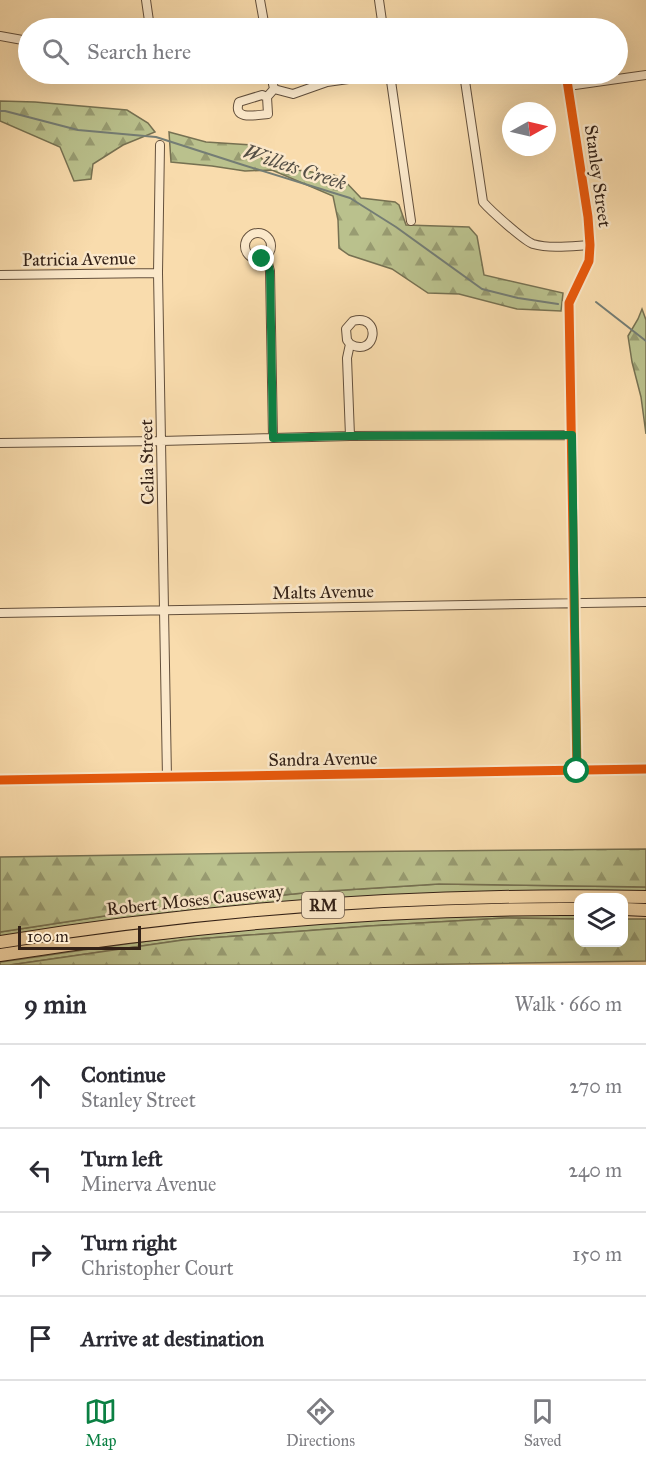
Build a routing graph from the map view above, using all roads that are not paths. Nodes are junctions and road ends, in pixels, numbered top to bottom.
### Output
1 (146, 0) edge
2 (260, 0) edge
3 (380, 0) edge
4 (149, 18) edge
5 (263, 18) edge
6 (382, 18) edge
7 (0, 36) edge
8 (18, 39) edge
9 (646, 75) edge
10 (628, 78) edge
11 (273, 84) edge
12 (321, 84) edge
13 (391, 84) edge
14 (465, 84) edge
15 (582, 84) edge
16 (568, 86) joint
17 (274, 88) junction
18 (267, 96) dead end
19 (160, 145) dead end
20 (411, 221) dead end
21 (590, 245) junction
22 (266, 256) dead end
23 (158, 273) junction
24 (0, 275) edge
25 (350, 344) dead end
26 (572, 435) junction
27 (350, 436) junction
28 (273, 438) junction
29 (161, 441) junction
30 (0, 443) edge
31 (646, 602) edge
32 (574, 603) junction
33 (165, 611) junction
34 (0, 613) edge
35 (646, 769) edge
36 (577, 771) junction
37 (167, 778) junction
38 (0, 780) edge
39 (646, 897) edge
40 (574, 909) edge
41 (628, 909) edge
42 (646, 910) edge
43 (0, 942) edge
44 (0, 955) edge

1 - 4 street
2 - 5 street
3 - 6 street
7 - 8 street
9 - 10 street
11 - 17 street
12 - 17 street
13 - 20 street
14 - 21 street
15 - 16 street
16 - 21 street, Stanley Street
17 - 18 street
19 - 23 street, Celia Street
21 - 26 street, Stanley Street
22 - 28 street
23 - 24 street, Patricia Avenue
23 - 29 street, Celia Street
25 - 27 street
26 - 27 street
26 - 32 street, Stanley Street
27 - 28 street
28 - 29 street
29 - 30 street
29 - 33 street, Celia Street
31 - 32 street, Malts Avenue
32 - 33 street, Malts Avenue
32 - 36 street, Stanley Street
33 - 34 street, Malts Avenue
33 - 37 street, Celia Street
35 - 36 street, Sandra Avenue
36 - 37 street, Sandra Avenue
37 - 38 street, Sandra Avenue
39 - 43 highway, Robert Moses Causeway / RM
40 - 44 highway, Robert Moses Causeway / RM
41 - 42 highway

